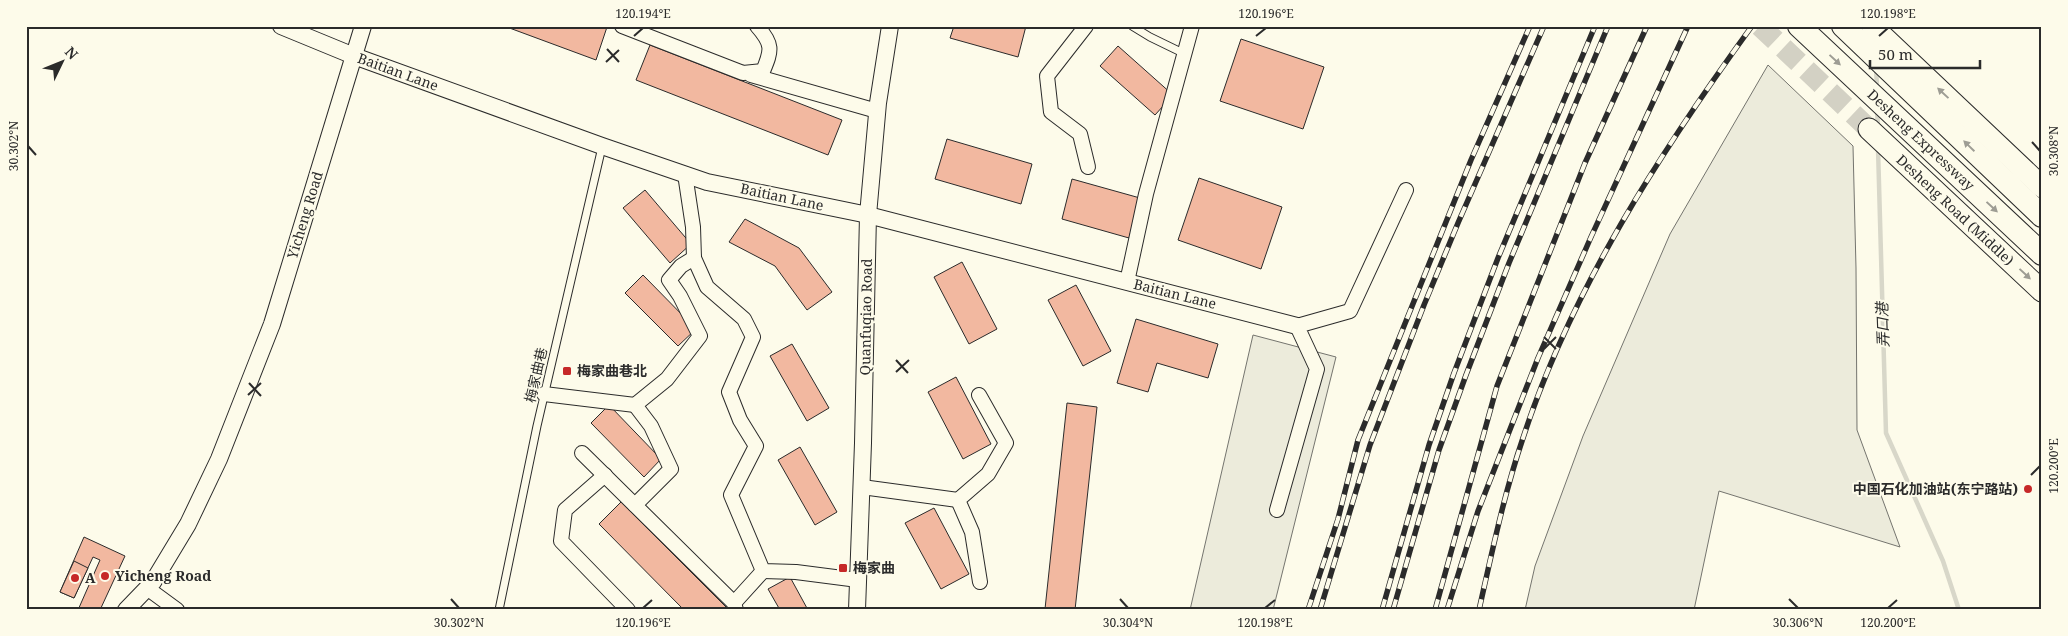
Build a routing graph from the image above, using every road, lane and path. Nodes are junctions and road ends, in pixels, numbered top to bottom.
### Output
1 (281, 26) edge
2 (363, 26) edge
3 (622, 26) edge
4 (757, 26) edge
5 (890, 26) edge
6 (1086, 26) edge
7 (1132, 26) edge
8 (1192, 26) edge
9 (1799, 26) edge
10 (1843, 26) edge
11 (1878, 32) edge
12 (1185, 54) junction
13 (354, 56) junction
14 (743, 73) junction
15 (877, 111) junction
16 (1869, 129) tunnel mouth
17 (602, 146) junction
18 (1088, 167) dead end
19 (685, 174) junction
20 (2042, 187) edge
21 (1406, 190) dead end
22 (868, 215) junction
23 (2042, 216) edge
24 (2042, 254) edge
25 (694, 258) junction
26 (1127, 282) junction
27 (2042, 291) edge
28 (1297, 326) junction
29 (544, 394) junction
30 (978, 395) dead end
31 (635, 405) junction
32 (582, 453) dead end
33 (605, 475) junction
34 (862, 487) junction
35 (958, 500) junction
36 (635, 505) junction
37 (1277, 510) dead end
38 (763, 571) junction
39 (858, 580) junction
40 (980, 582) dead end
41 (148, 588) junction
42 (735, 606) edge
43 (126, 610) edge
44 (177, 610) edge
45 (498, 610) edge
46 (628, 610) edge
47 (857, 610) edge

1 - 13 street, Baitian Lane
2 - 13 street, Yicheng Road
3 - 14 street
4 - 14 street
5 - 15 street, Quanfuqiao Road
6 - 18 street
7 - 12 lane
8 - 12 street
9 -> 24 highway, Desheng Expressway
23 -> 10 highway, Desheng Expressway
20 -> 11 main road
12 - 26 street
13 - 17 street, Baitian Lane
13 - 41 street, Yicheng Road
14 - 15 street
15 - 22 street, Quanfuqiao Road
16 -> 27 main road, Desheng Road (Middle)
17 - 19 street, Baitian Lane
17 - 29 lane, 梅家曲巷
19 - 22 street, Baitian Lane
19 - 25 street
21 - 28 street
22 - 26 street, Baitian Lane
22 - 34 street, Quanfuqiao Road
25 - 31 street
25 - 38 street
26 - 28 street, Baitian Lane
28 - 37 street
29 - 31 street
29 - 45 lane, 梅家曲巷
30 - 35 street
31 - 36 street
32 - 33 street
33 - 36 street
33 - 46 street
34 - 35 street
34 - 39 street, Quanfuqiao Road
35 - 40 street
36 - 42 street
38 - 39 street
38 - 42 street
39 - 47 street, Quanfuqiao Road
41 - 43 street, Yicheng Road
41 - 44 street

